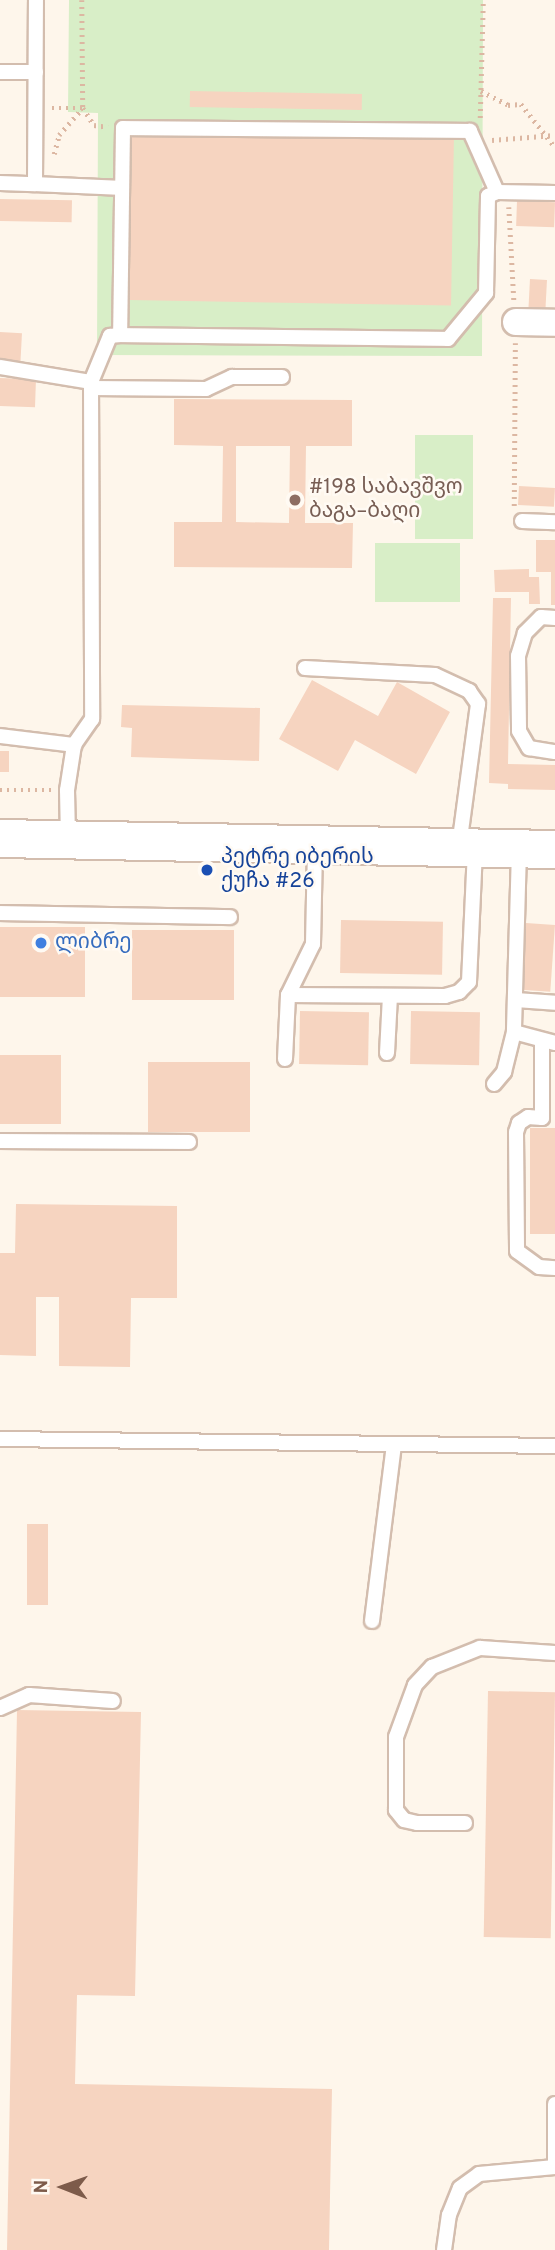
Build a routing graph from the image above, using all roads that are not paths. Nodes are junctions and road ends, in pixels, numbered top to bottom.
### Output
1 (36, 0) edge
2 (0, 72) edge
3 (36, 72) junction
4 (0, 183) edge
5 (41, 185) junction
6 (122, 188) junction
7 (503, 192) junction
8 (555, 193) edge
9 (516, 322) road end
10 (555, 323) edge
11 (120, 335) junction
12 (0, 367) edge
13 (282, 377) dead end
14 (91, 385) junction
15 (522, 521) road end
16 (555, 522) edge
17 (555, 618) edge
18 (305, 668) dead end
19 (0, 736) edge
20 (74, 745) junction
21 (555, 752) edge
22 (0, 838) edge
23 (68, 840) junction
24 (315, 844) junction
25 (467, 847) junction
26 (537, 849) edge
27 (0, 913) edge
28 (230, 917) dead end
29 (288, 995) junction
30 (390, 996) junction
31 (516, 1000) junction
32 (555, 1003) edge
33 (514, 1032) junction
34 (548, 1041) edge
35 (387, 1053) dead end
36 (285, 1059) dead end
37 (494, 1084) dead end
38 (548, 1118) edge
39 (0, 1141) edge
40 (189, 1142) dead end
41 (555, 1268) edge
42 (0, 1439) edge
43 (394, 1445) junction
44 (555, 1446) edge
45 (372, 1621) dead end
46 (555, 1653) edge
47 (113, 1701) dead end
48 (0, 1708) edge
49 (465, 1824) dead end
50 (555, 2104) edge
51 (444, 2250) edge

1 - 3 lane
2 - 3 lane
3 - 5 lane
4 - 5 lane
5 - 6 lane
6 - 7 lane
6 - 11 lane
7 - 8 lane
7 - 11 lane
9 - 10 street
11 - 14 lane
12 - 14 lane
13 - 14 lane
14 - 20 lane
15 - 16 lane
17 - 21 lane
18 - 25 lane
19 - 20 lane
20 - 23 lane
22 - 23 street
23 - 24 street
24 - 25 street
24 - 29 lane
25 - 26 street
25 - 30 lane
26 - 31 lane
27 - 28 lane
29 - 30 lane
29 - 36 lane
30 - 35 lane
31 - 32 lane
31 - 33 lane
33 - 34 lane
33 - 37 lane
34 - 38 lane
38 - 41 lane
39 - 40 lane
42 - 43 lane
43 - 44 lane
43 - 45 lane
46 - 49 lane
47 - 48 lane
50 - 51 lane

